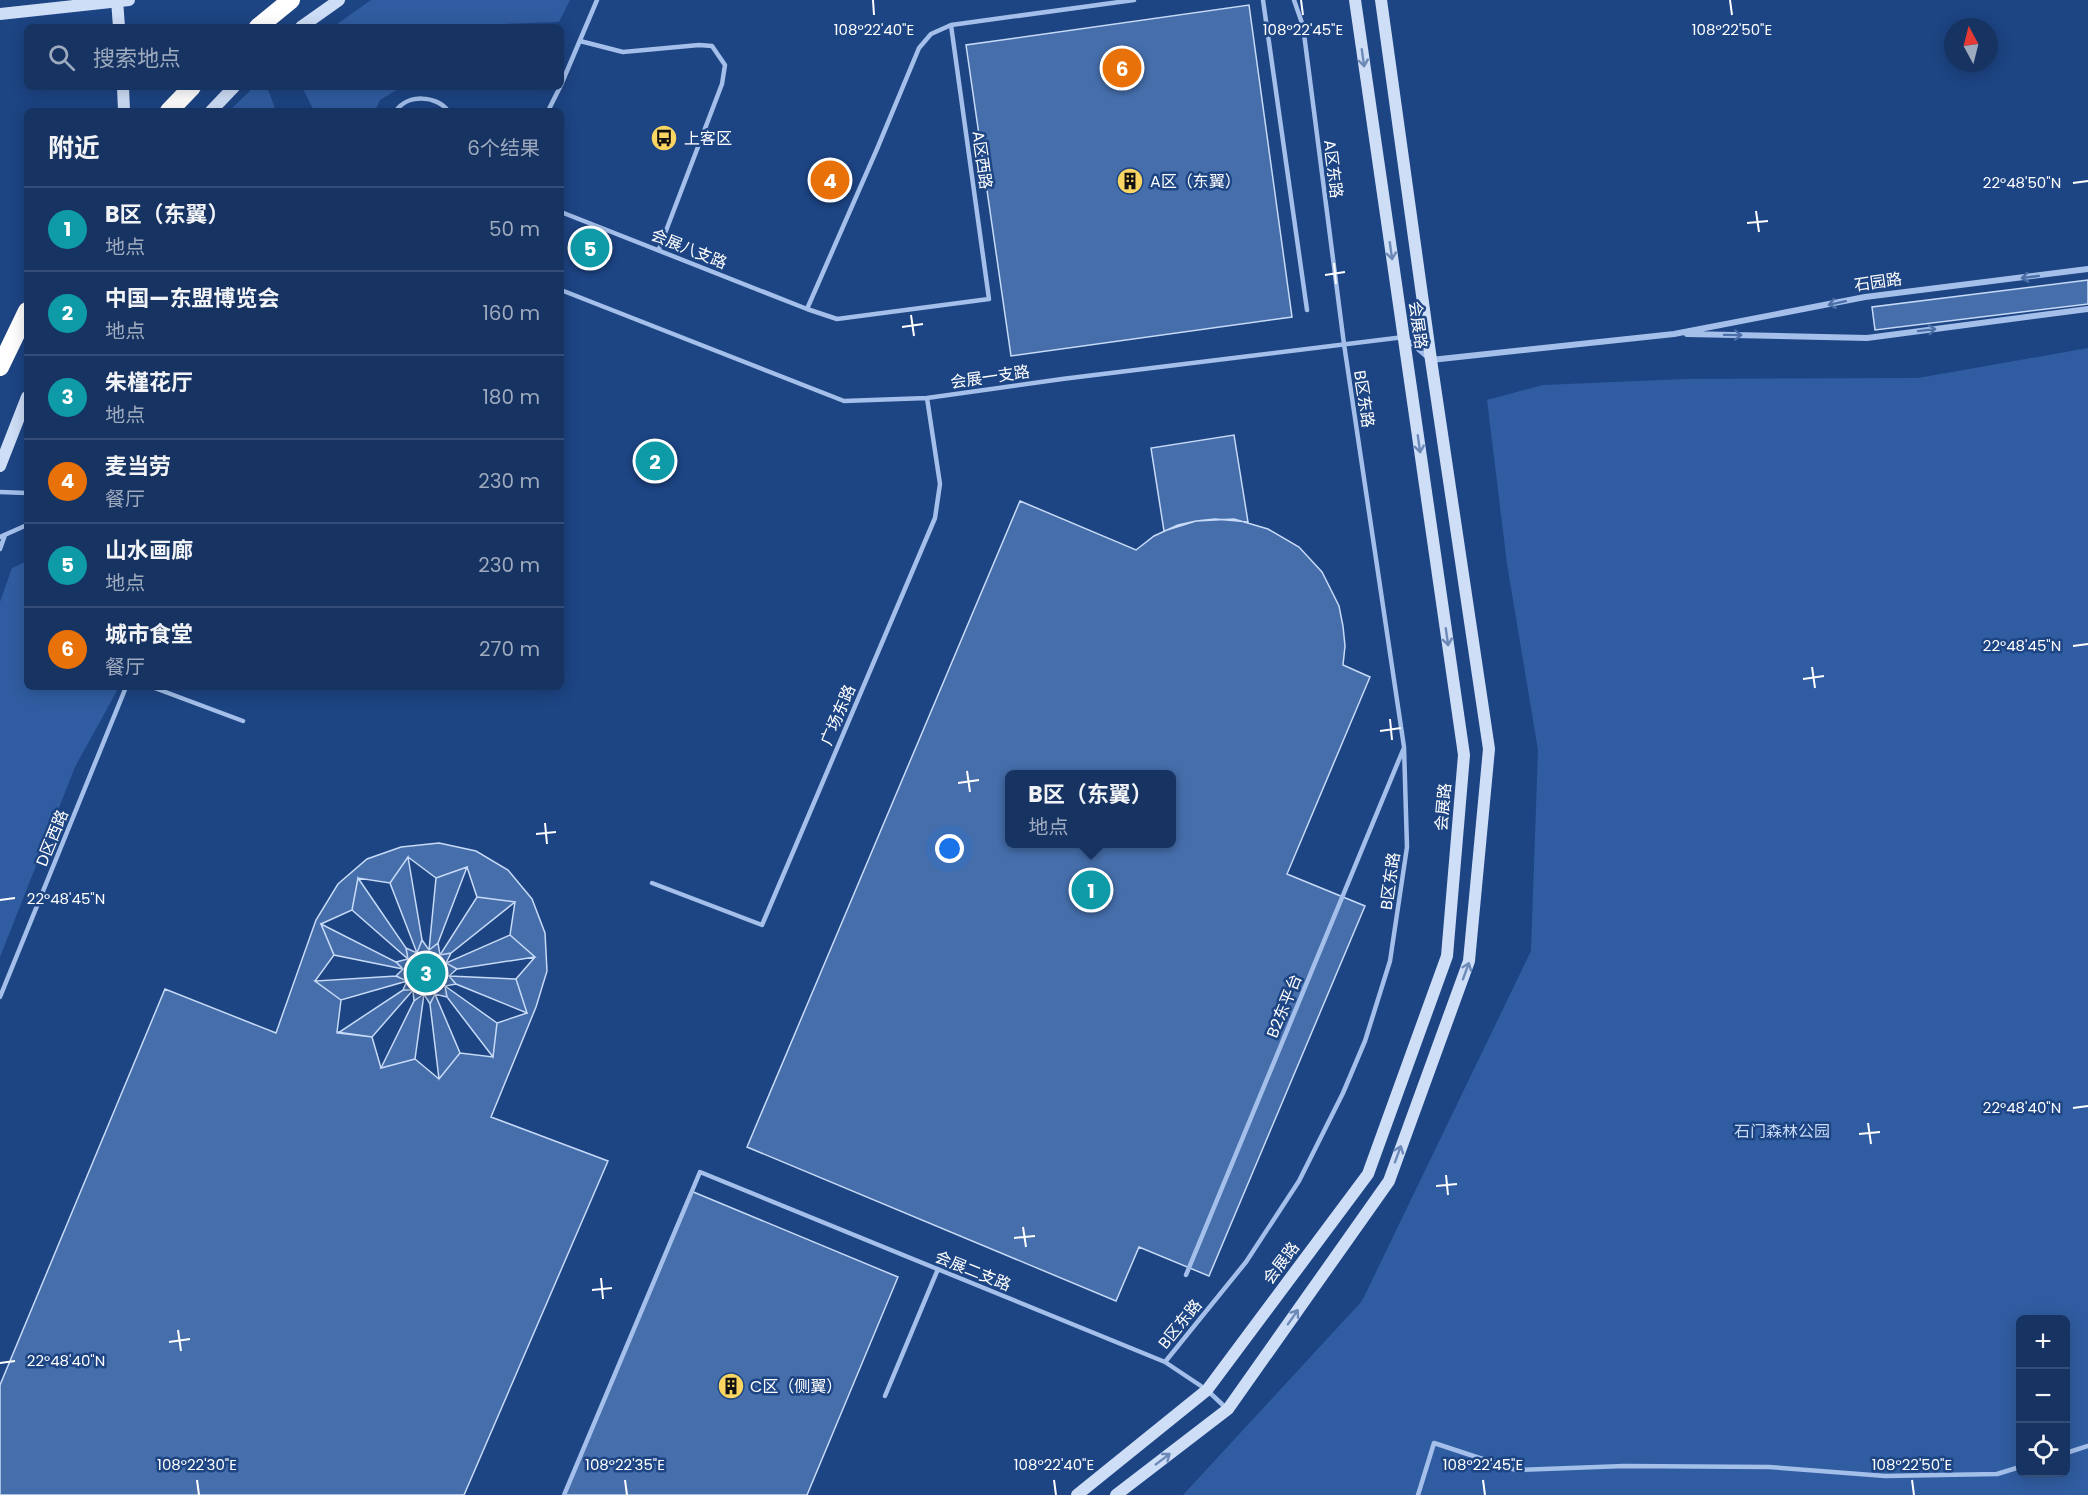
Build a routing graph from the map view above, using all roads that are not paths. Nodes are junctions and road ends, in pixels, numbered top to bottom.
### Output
1 (66, 0) edge
2 (121, 0) edge
3 (291, 0) edge
4 (339, 0) edge
5 (597, 0) edge
6 (1134, 0) edge
7 (1263, 0) edge
8 (1294, 0) edge
9 (1355, 0) edge
10 (1381, 0) edge
11 (52, 9) junction
12 (0, 14) edge
13 (119, 24) edge
14 (262, 24) edge
15 (305, 24) edge
16 (951, 25) junction
17 (580, 41) junction
18 (564, 77) edge
19 (123, 90) edge
20 (189, 90) edge
21 (231, 90) edge
22 (558, 90) edge
23 (124, 108) edge
24 (171, 108) edge
25 (214, 108) edge
26 (398, 108) edge
27 (446, 108) edge
28 (549, 108) edge
29 (564, 213) edge
30 (659, 249) junction
31 (2088, 270) edge
32 (564, 291) edge
33 (989, 298) joint
34 (807, 309) junction
35 (2088, 309) edge
36 (1307, 310) dead end
37 (24, 317) edge
38 (1674, 334) junction
39 (1404, 337) junction
40 (1344, 344) junction
41 (1431, 360) junction
42 (0, 367) edge
43 (927, 398) junction
44 (24, 405) edge
45 (0, 466) edge
46 (0, 492) edge
47 (24, 493) edge
48 (24, 526) edge
49 (2, 536) edge
50 (0, 549) edge
51 (125, 690) edge
52 (161, 690) edge
53 (243, 721) dead end
54 (1404, 747) junction
55 (652, 883) dead end
56 (0, 997) edge
57 (938, 1269) junction
58 (1186, 1275) dead end
59 (1165, 1362) junction
60 (1207, 1390) junction
61 (885, 1396) dead end
62 (1228, 1409) junction
63 (2088, 1446) edge
64 (2070, 1452) edge
65 (2016, 1468) edge
66 (564, 1495) edge
67 (1077, 1495) edge
68 (1116, 1495) edge
69 (1418, 1495) edge

1 - 11 main road
2 - 11 main road
2 - 13 main road
3 - 14 highway
4 - 15 main road
5 - 17 lane
6 - 16 lane
7 - 36 lane
8 - 40 lane, A区东路
9 -> 39 main road, 会展路
10 - 41 main road, 会展路
11 - 12 main road
16 - 33 lane, A区西路
16 - 34 lane
17 - 18 lane
17 - 30 lane
19 - 23 main road
20 - 24 highway
21 - 25 main road
22 - 28 lane
26 - 27 lane
29 - 30 lane, 会展八支路
30 - 34 lane, 会展八支路
31 -> 38 street, 石园路
32 - 43 lane, 会展一支路
33 - 34 lane, 会展八支路
38 -> 35 street, 石园路
37 - 42 highway
38 - 41 street, 石园路
39 - 40 lane, 会展一支路
39 - 41 lane
39 -> 60 main road, 会展路
40 - 43 lane, 会展一支路
40 - 54 lane, B区东路
62 -> 41 main road, 会展路
43 - 55 lane, 广场东路
44 - 45 main road
46 - 47 lane
48 - 49 lane
49 - 50 lane
51 - 56 lane, D区西路
52 - 53 lane
54 - 58 lane, B2东平台
54 - 59 lane, B区东路
57 - 59 lane, 会展二支路
57 - 61 lane
57 - 66 lane, 会展二支路
59 - 60 lane, 会展二支路
60 - 62 lane, 会展二支路
60 - 67 main road, 会展路
68 -> 62 main road, 会展路
63 - 64 lane
65 - 69 lane

